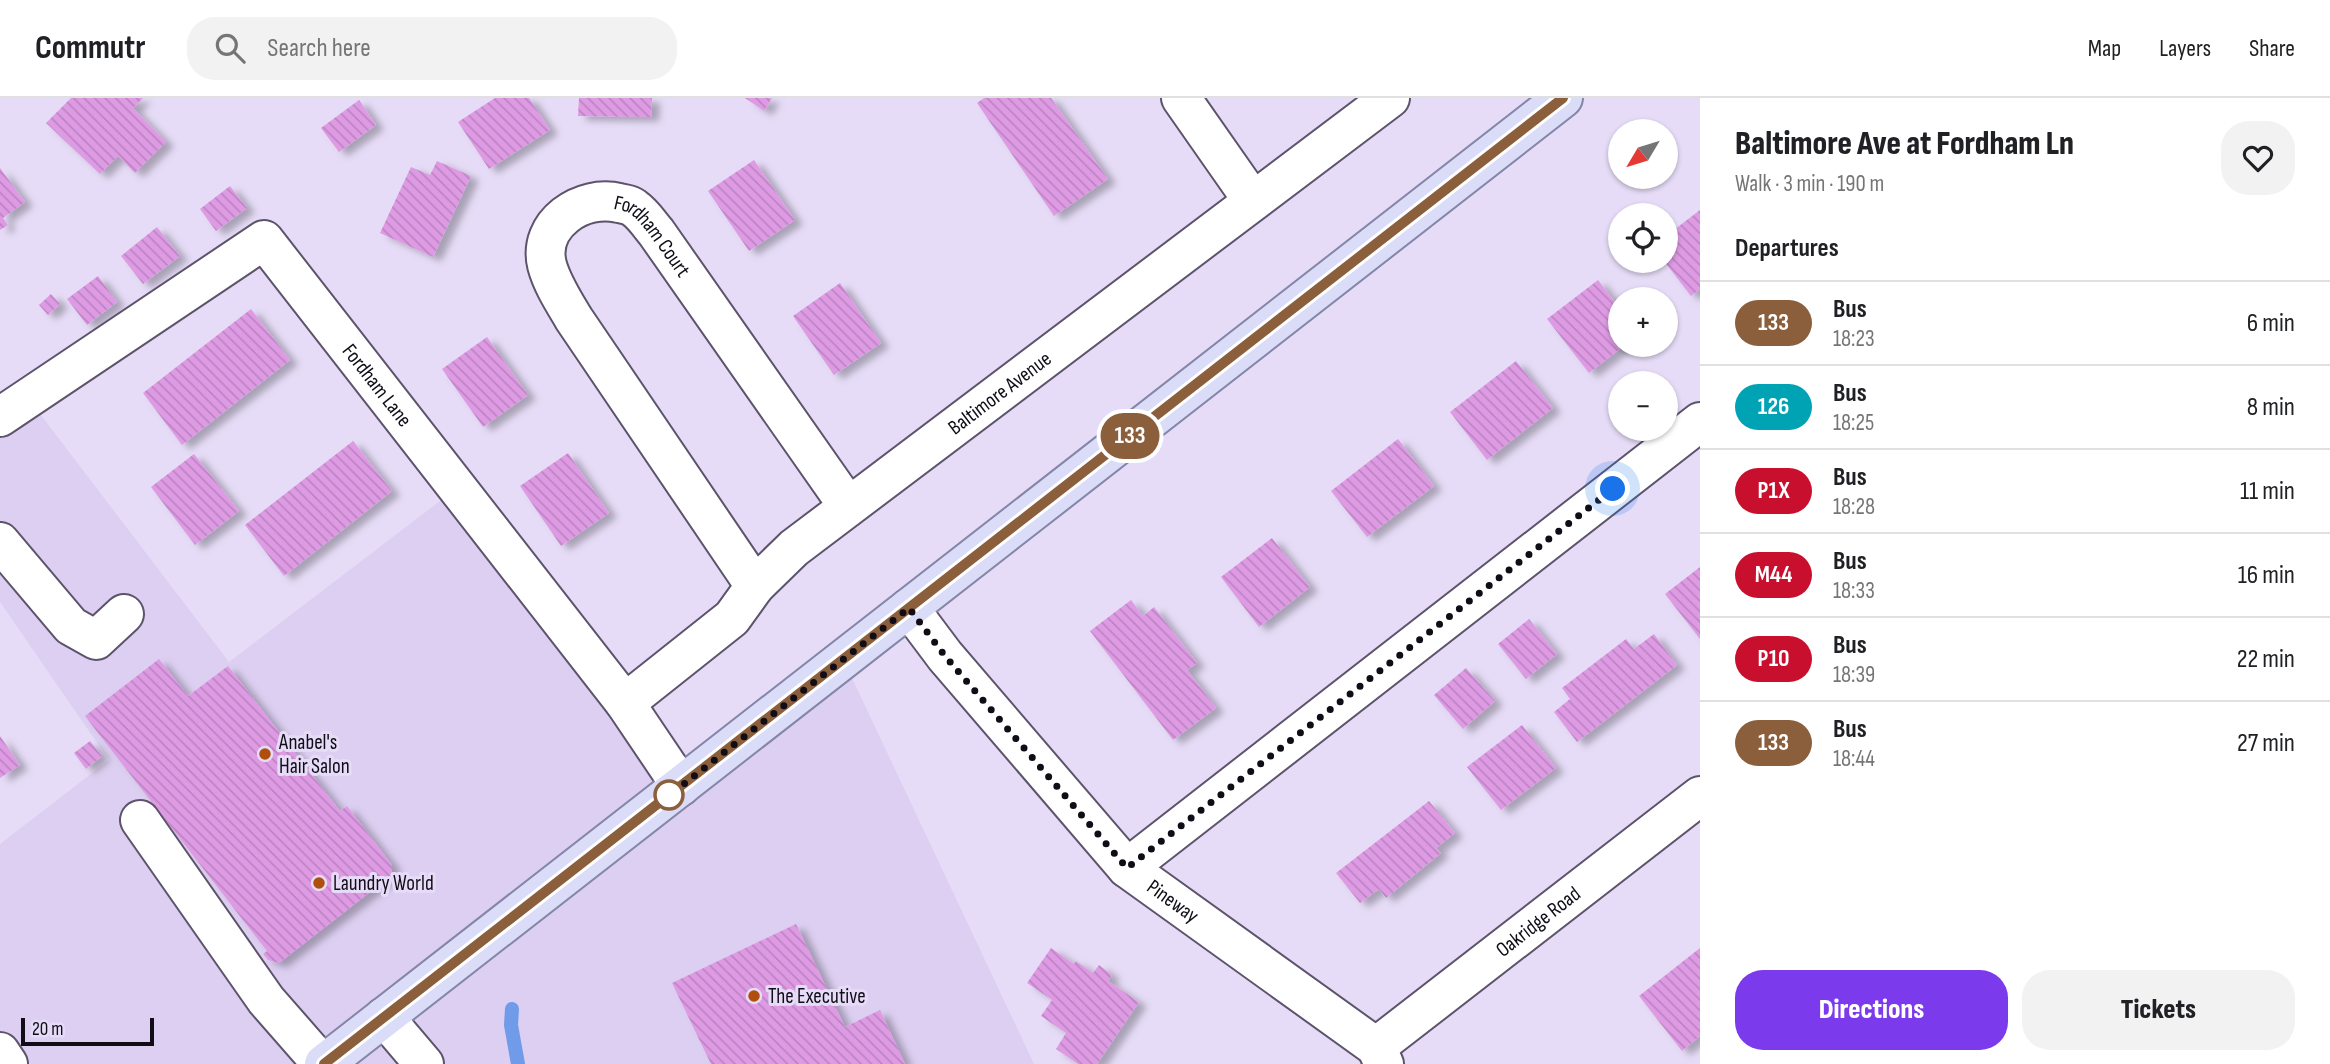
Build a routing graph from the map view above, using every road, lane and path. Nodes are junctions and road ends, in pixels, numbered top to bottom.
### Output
1 (1181, 98) edge
2 (1390, 98) edge
3 (1563, 98) edge
4 (1253, 201) junction
5 (0, 417) edge
6 (1700, 422) edge
7 (848, 506) junction
8 (0, 542) edge
9 (755, 586) junction
10 (909, 608) junction
11 (124, 614) dead end
12 (625, 703) junction
13 (681, 786) junction
14 (1700, 796) edge
15 (140, 820) dead end
16 (1127, 868) junction
17 (384, 1017) junction
18 (0, 1052) edge
19 (1380, 1055) edge
20 (8, 1064) edge
21 (323, 1064) edge
22 (424, 1064) edge

1 - 4 street
2 - 4 street, Baltimore Avenue
3 - 10 main road
4 - 7 street, Baltimore Avenue
5 - 12 street, Fordham Lane
6 - 16 street
7 - 9 street, Baltimore Avenue
7 - 9 street, Fordham Court
8 - 11 street
9 - 12 street, Baltimore Avenue
10 - 13 main road
10 - 16 street, Pineway
12 - 13 street, Fordham Lane
13 - 17 main road
14 - 19 street, Oakridge Road
15 - 21 street
16 - 19 street, Pineway
17 - 21 main road
17 - 22 street
18 - 20 street

